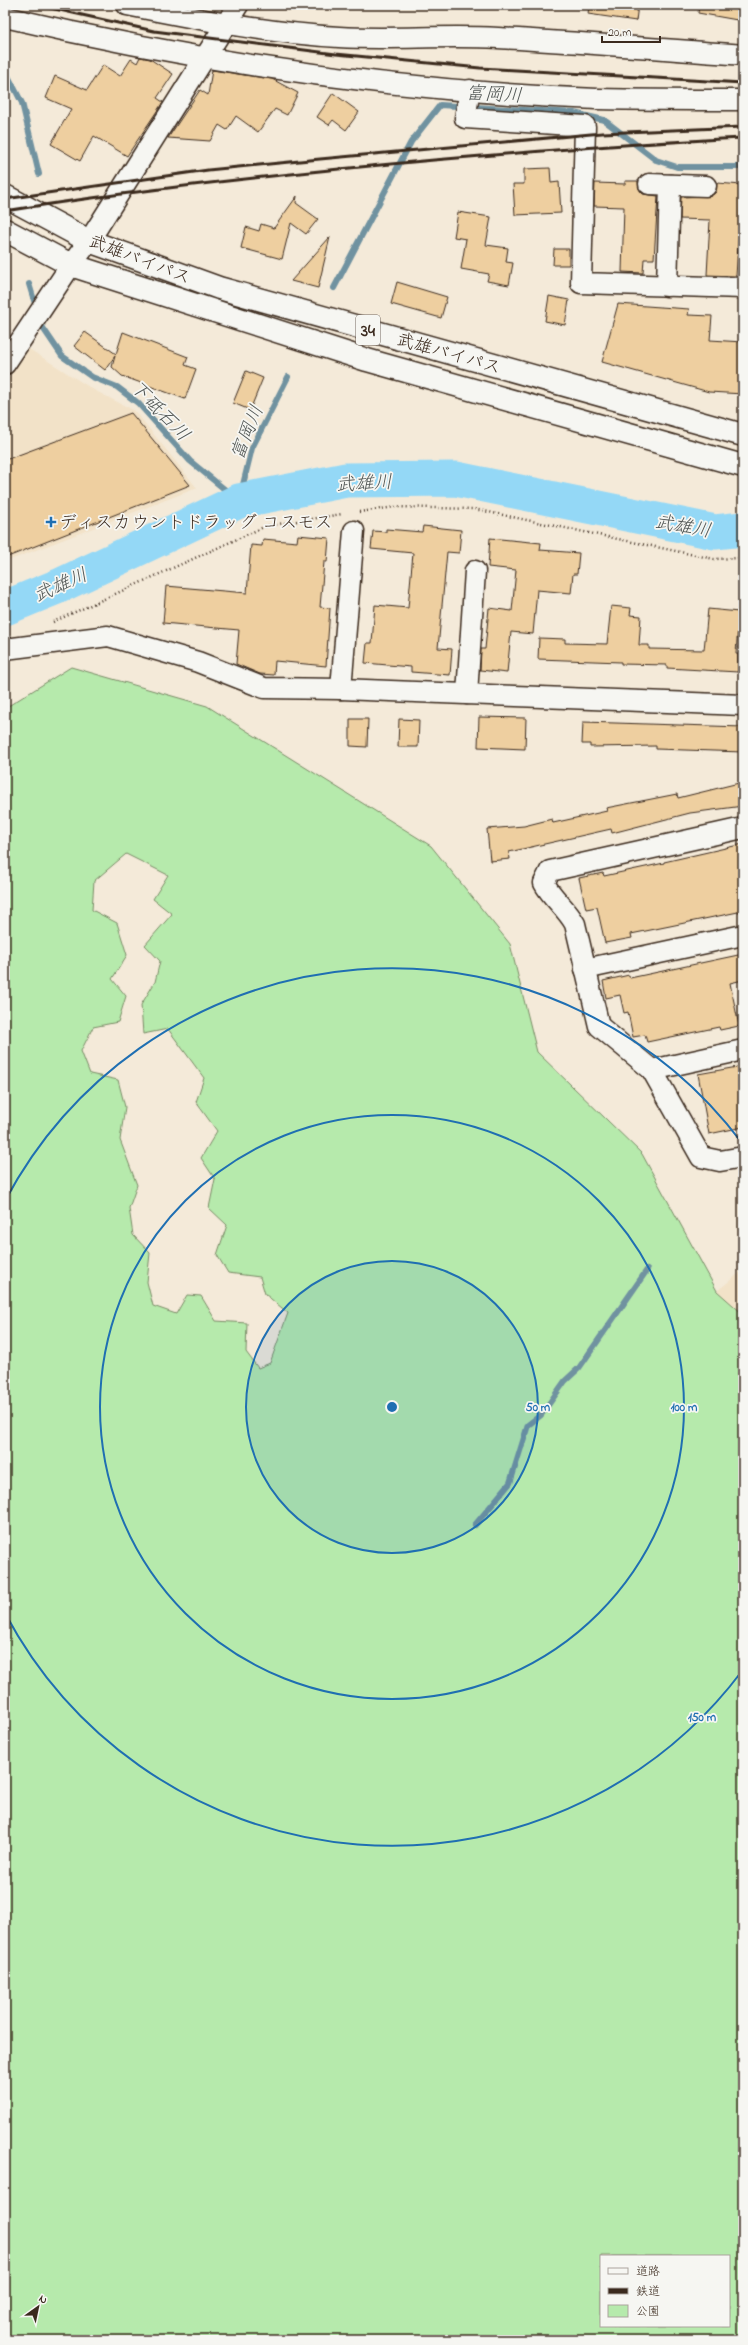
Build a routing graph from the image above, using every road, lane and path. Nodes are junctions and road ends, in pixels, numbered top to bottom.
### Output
1 (127, 5) edge
2 (238, 5) edge
3 (5, 17) edge
4 (227, 25) junction
5 (743, 55) edge
6 (207, 56) junction
7 (470, 90) junction
8 (743, 100) edge
9 (649, 184) dead end
10 (670, 185) junction
11 (706, 186) dead end
12 (5, 196) edge
13 (5, 230) edge
14 (89, 242) junction
15 (71, 265) junction
16 (667, 286) junction
17 (743, 288) edge
18 (5, 364) edge
19 (743, 435) edge
20 (743, 466) edge
21 (354, 531) dead end
22 (475, 571) dead end
23 (5, 649) edge
24 (341, 689) junction
25 (467, 694) junction
26 (743, 705) edge
27 (743, 828) edge
28 (743, 935) edge
29 (585, 969) junction
30 (743, 1050) edge
31 (652, 1070) junction
32 (743, 1157) edge

1 - 4 street
2 - 4 street
3 - 6 street
4 - 5 street
4 - 6 street
6 - 7 street
6 - 14 street
7 - 8 street
7 - 16 street
9 - 10 street
10 - 11 street
10 - 16 street
12 - 14 highway, 武雄バイパス / 34
13 - 15 highway, 武雄バイパス / 34
14 - 15 street
14 - 19 highway, 武雄バイパス / 34
15 - 18 street
15 - 20 highway, 武雄バイパス / 34
16 - 17 street
21 - 24 street
22 - 25 street
23 - 24 street
24 - 25 street
25 - 26 street
27 - 29 street
28 - 29 street
29 - 31 street
30 - 31 street
31 - 32 street

